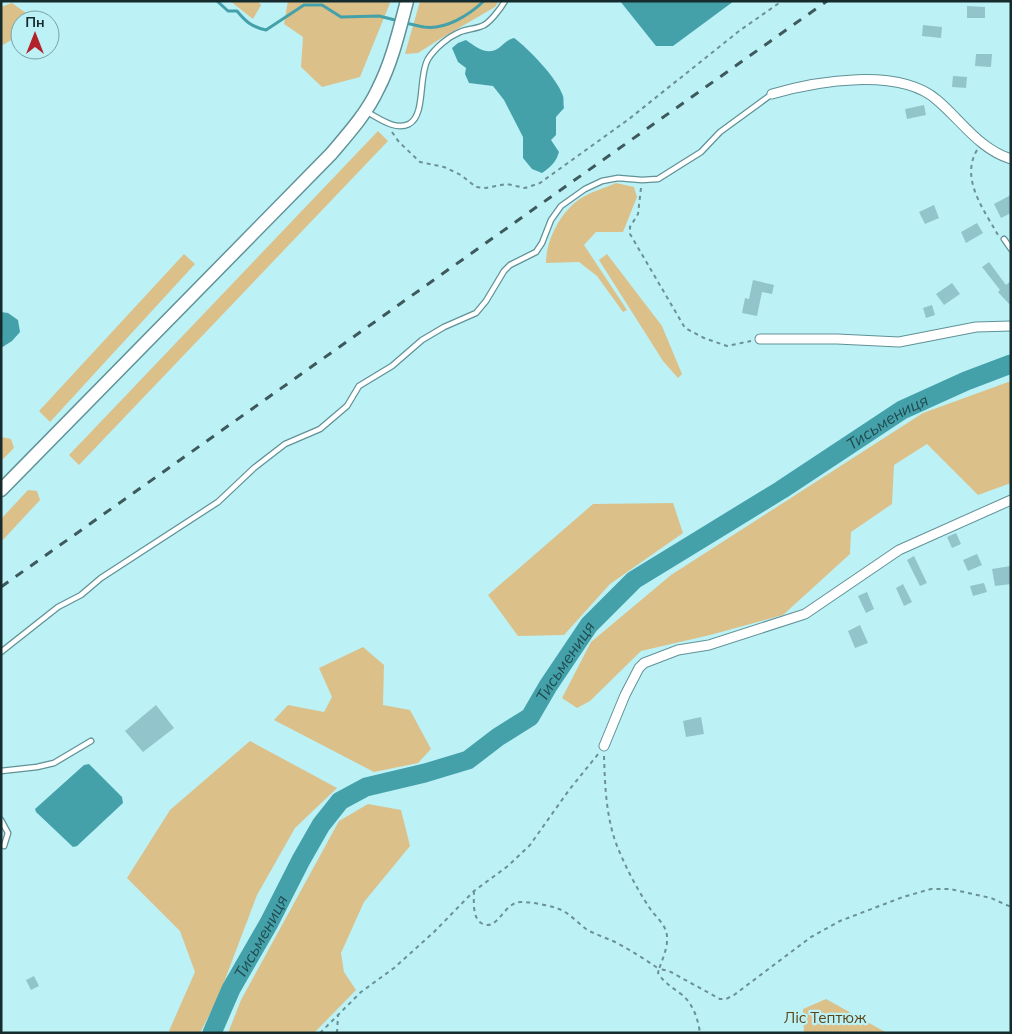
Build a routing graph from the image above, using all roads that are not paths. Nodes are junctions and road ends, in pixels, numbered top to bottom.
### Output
1 (407, 1) edge
2 (505, 1) edge
3 (772, 94) joint
4 (366, 111) junction
5 (1011, 159) edge
6 (1004, 239) road end
7 (1011, 249) edge
8 (1011, 326) edge
9 (760, 340) road end
10 (1, 490) edge
11 (1011, 500) edge
12 (1, 652) edge
13 (92, 741) dead end
14 (604, 746) road end
15 (1, 771) edge
16 (1, 820) edge
17 (4, 846) dead end

1 - 4 main road
2 - 4 lane
3 - 5 street
3 - 12 lane
4 - 10 main road
6 - 7 lane
8 - 9 street
11 - 14 street
13 - 15 lane
16 - 17 lane

